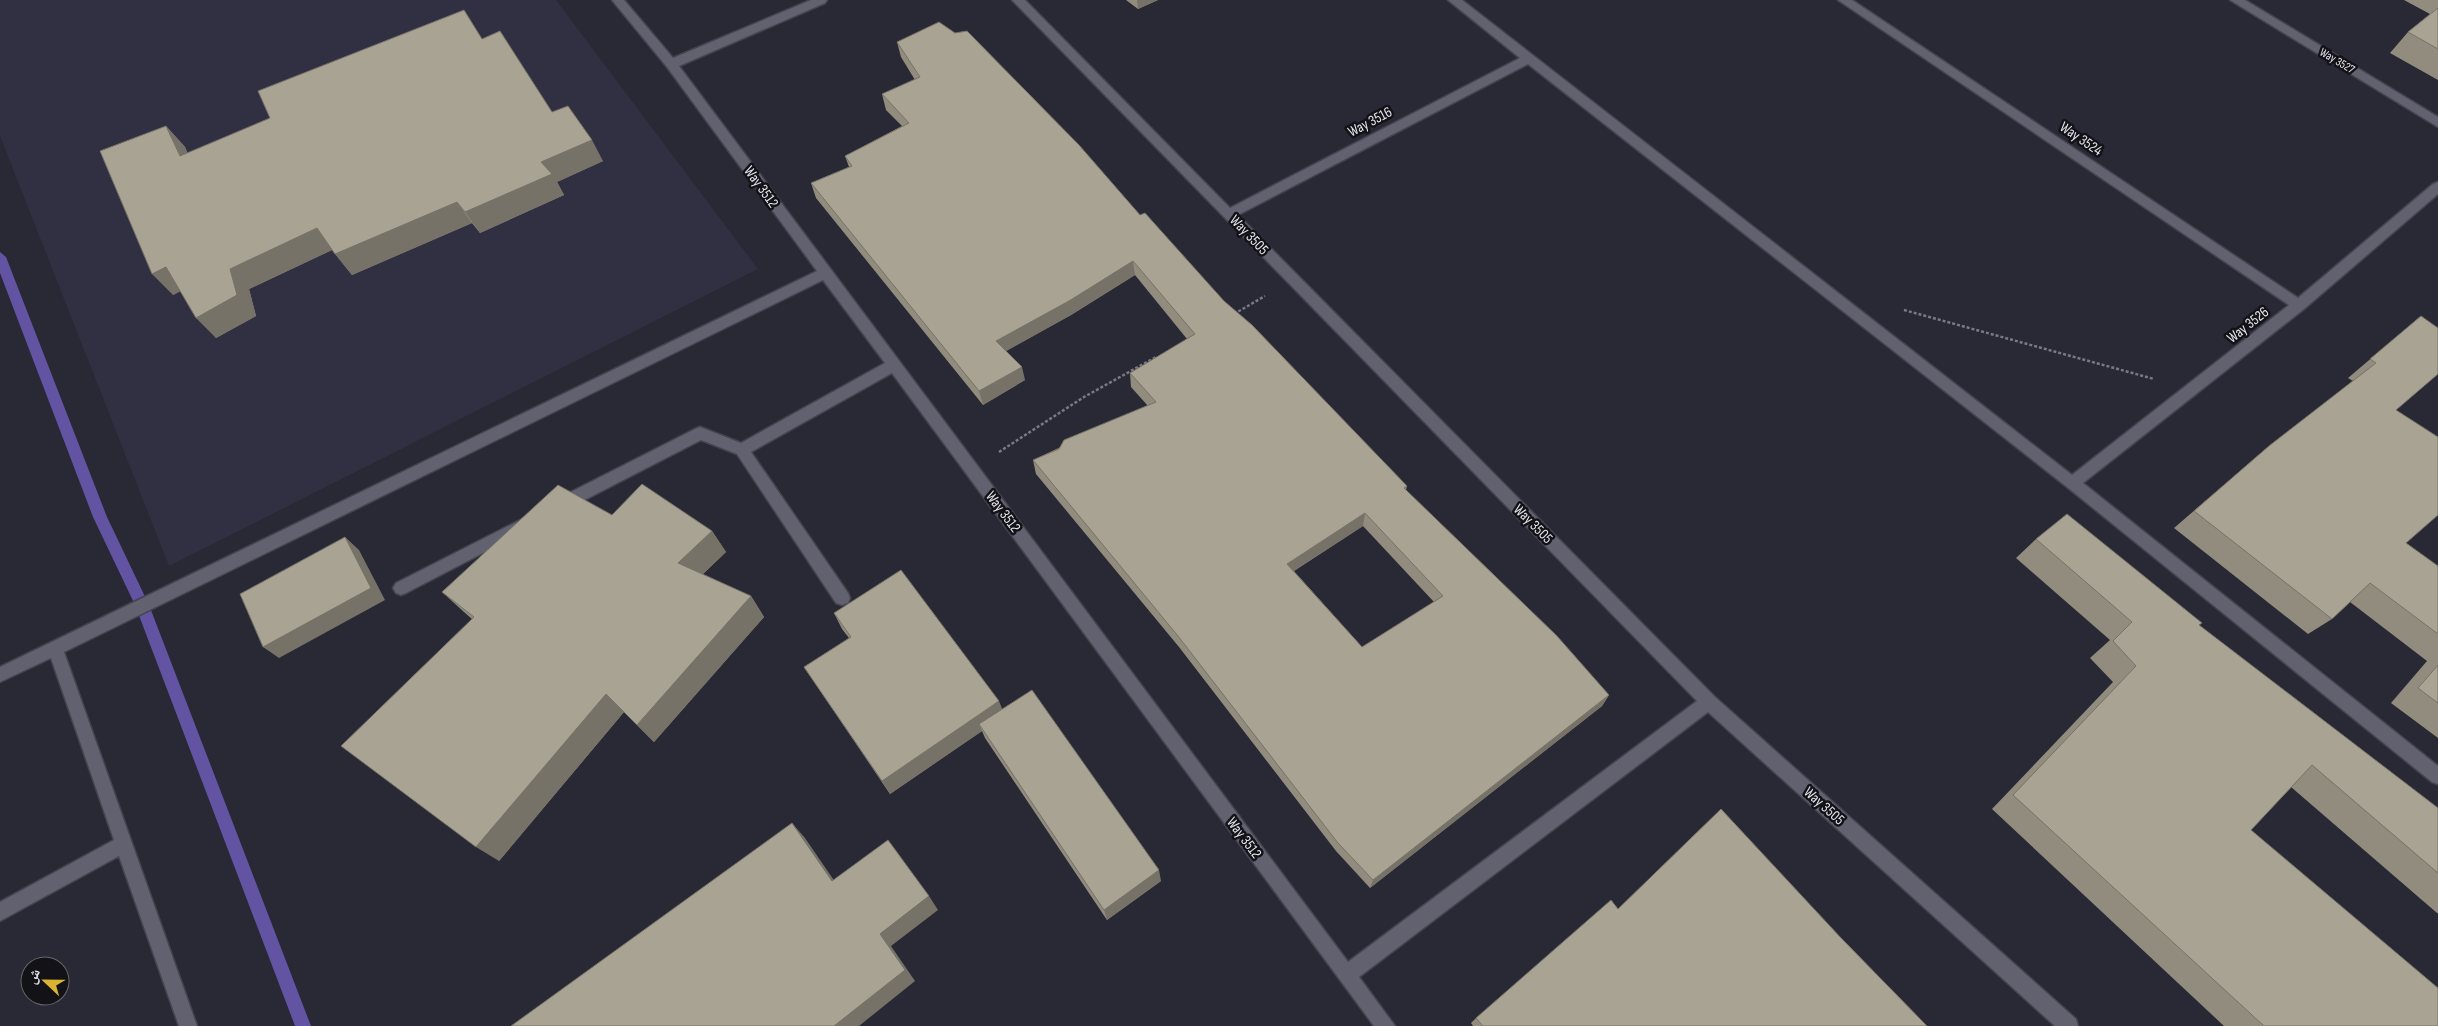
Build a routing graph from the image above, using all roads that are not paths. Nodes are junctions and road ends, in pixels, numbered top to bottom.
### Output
1 (618, 0) edge
2 (821, 0) edge
3 (1018, 0) edge
4 (1454, 0) edge
5 (1844, 0) edge
6 (2236, 0) edge
7 (1527, 58) junction
8 (671, 64) junction
9 (2438, 122) edge
10 (2438, 187) edge
11 (1229, 214) junction
12 (825, 273) junction
13 (2300, 305) junction
14 (893, 365) junction
15 (742, 450) junction
16 (2072, 483) junction
17 (401, 588) dead end
18 (842, 598) dead end
19 (55, 648) junction
20 (0, 675) edge
21 (1708, 702) junction
22 (2438, 776) edge
23 (124, 844) junction
24 (0, 912) edge
25 (1346, 975) junction
26 (188, 1026) edge
27 (1386, 1026) edge
28 (2069, 1026) edge

1 - 8 street, Way 3512
2 - 8 street
3 - 11 street, Way 3505
4 - 7 street
5 - 13 street, Way 3524
6 - 9 street, Way 3527
7 - 11 street, Way 3516
7 - 16 street
8 - 12 street, Way 3512
10 - 13 street, Way 3526
11 - 21 street, Way 3505
12 - 14 street, Way 3512
12 - 19 street
13 - 16 street, Way 3526
14 - 15 street
14 - 25 street, Way 3512
15 - 17 street
15 - 18 street
16 - 22 street
19 - 20 street
19 - 23 street
21 - 25 street
21 - 28 street, Way 3505
23 - 24 street
23 - 26 street
25 - 27 street, Way 3512

